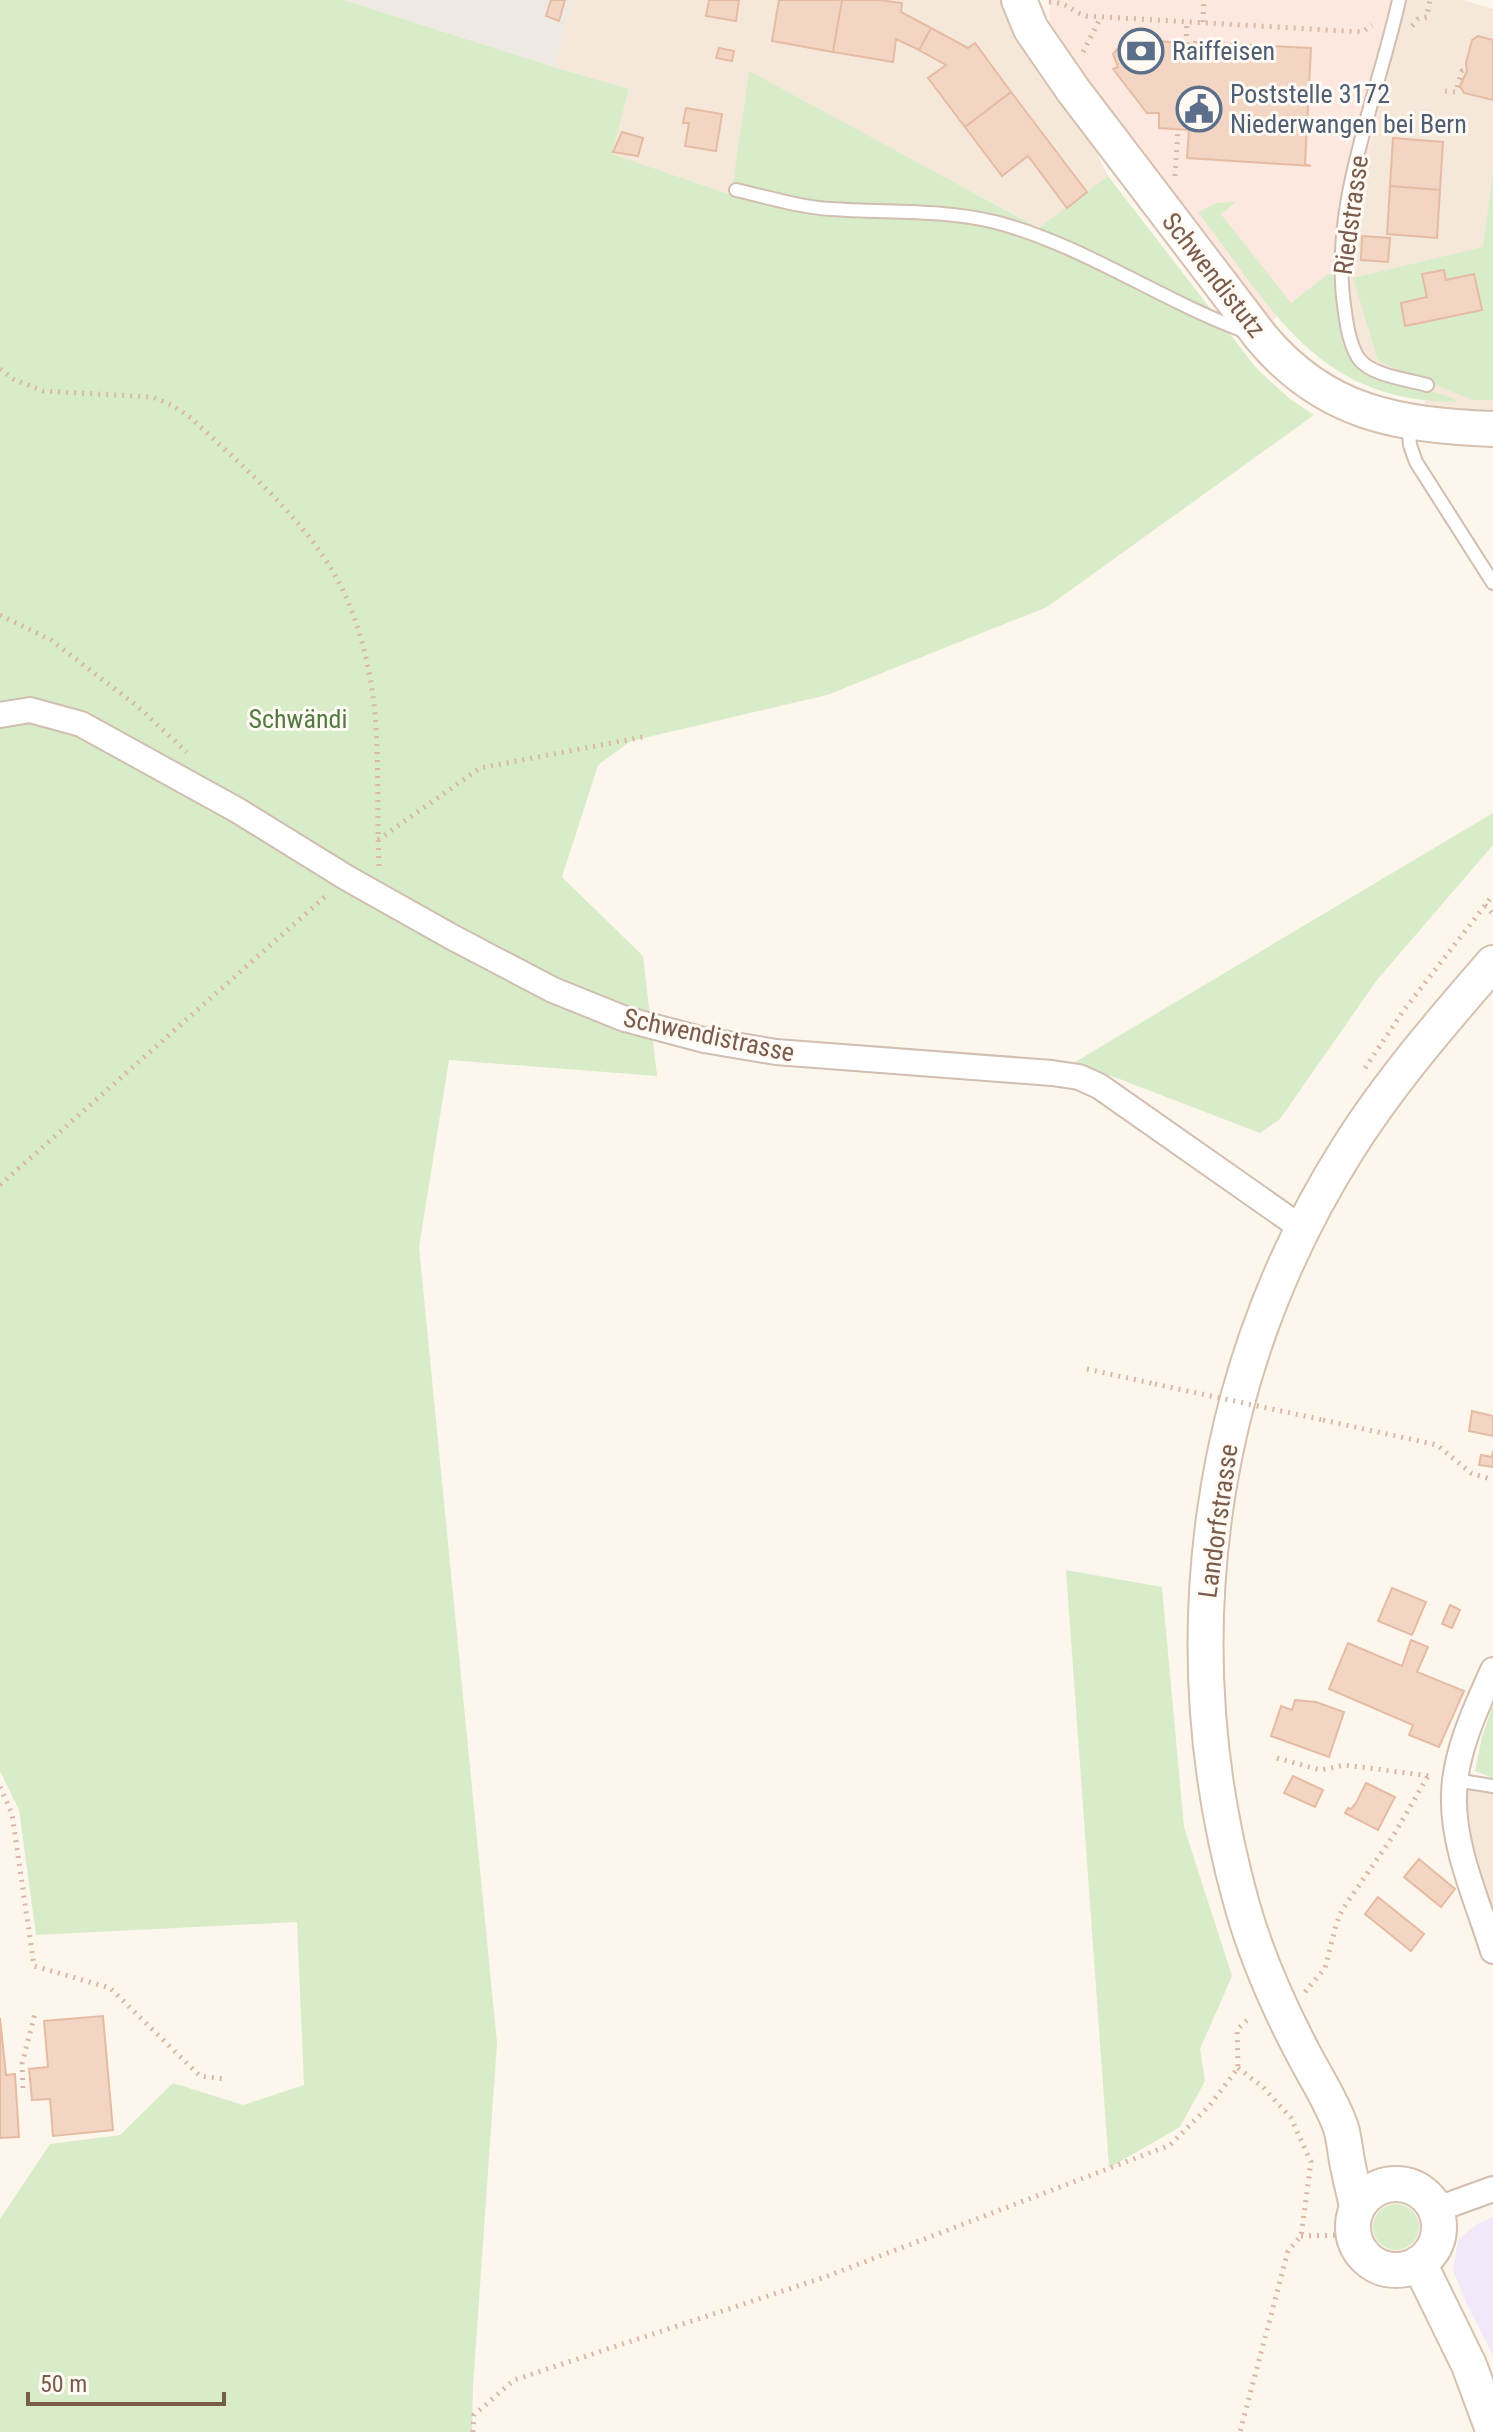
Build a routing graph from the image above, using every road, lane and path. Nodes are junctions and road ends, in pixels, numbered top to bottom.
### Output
1 (1019, 0) edge
2 (1204, 0) edge
3 (1399, 0) edge
4 (1066, 3) dead end
5 (1101, 17) junction
6 (1187, 21) junction
7 (1203, 22) junction
8 (1372, 24) dead end
9 (1186, 44) dead end
10 (1083, 50) dead end
11 (1467, 71) dead end
12 (1445, 91) dead end
13 (1178, 129) dead end
14 (1170, 183) dead end
15 (736, 190) dead end
16 (1261, 337) junction
17 (0, 369) edge
18 (1427, 385) dead end
19 (1493, 429) edge
20 (1409, 434) junction
21 (1493, 583) edge
22 (0, 615) edge
23 (0, 715) edge
24 (643, 737) dead end
25 (191, 756) dead end
26 (377, 841) junction
27 (347, 878) junction
28 (1493, 895) edge
29 (380, 897) junction
30 (1493, 914) edge
31 (1493, 963) edge
32 (0, 1185) edge
33 (1303, 1229) junction
34 (1087, 1369) dead end
35 (1493, 1480) edge
36 (1493, 1670) edge
37 (1277, 1758) dead end
38 (1428, 1776) junction
39 (1455, 1780) junction
40 (1493, 1786) edge
41 (0, 1787) edge
42 (1493, 1951) edge
43 (1305, 1993) dead end
44 (35, 2013) dead end
45 (1250, 2017) dead end
46 (1238, 2068) junction
47 (225, 2079) dead end
48 (23, 2088) dead end
49 (1341, 2128) junction
50 (1402, 2184) junction
51 (1493, 2189) edge
52 (1435, 2210) junction
53 (1355, 2221) junction
54 (1301, 2236) junction
55 (1419, 2263) junction
56 (1493, 2430) edge
57 (473, 2432) edge
58 (1240, 2432) edge

1 - 16 street, Schwendistutz
2 - 7 path
3 - 18 lane, Riedstrasse
4 - 5 path
5 - 6 path
5 - 10 path
6 - 7 path
6 - 9 path
7 - 8 path
11 - 12 path
13 - 14 path
15 - 16 lane
16 - 20 street, Schwendistutz
17 - 26 path
19 - 20 street, Schwendistutz
20 - 21 lane
22 - 25 path
23 - 27 street, Schwendistrasse
24 - 26 path
26 - 29 path
27 - 29 street, Schwendistrasse
27 - 32 path
28 - 30 path
29 - 33 street, Schwendistrasse
31 - 33 street, Landorfstrasse
33 - 49 street, Landorfstrasse
34 - 35 path, bridge
36 - 39 street
37 - 38 path
38 - 39 path
38 - 43 path
39 - 40 lane
39 - 42 street
41 - 47 path
44 - 48 path
45 - 46 path
46 - 54 path
46 - 57 path
49 - 50 street, Landorfstrasse
49 - 53 street, Landorfstrasse
50 - 52 street, Landorfstrasse
50 - 53 street
51 - 52 street
52 - 55 street
53 - 54 path
53 - 55 street, Landorfstrasse
54 - 58 path
55 - 56 street

